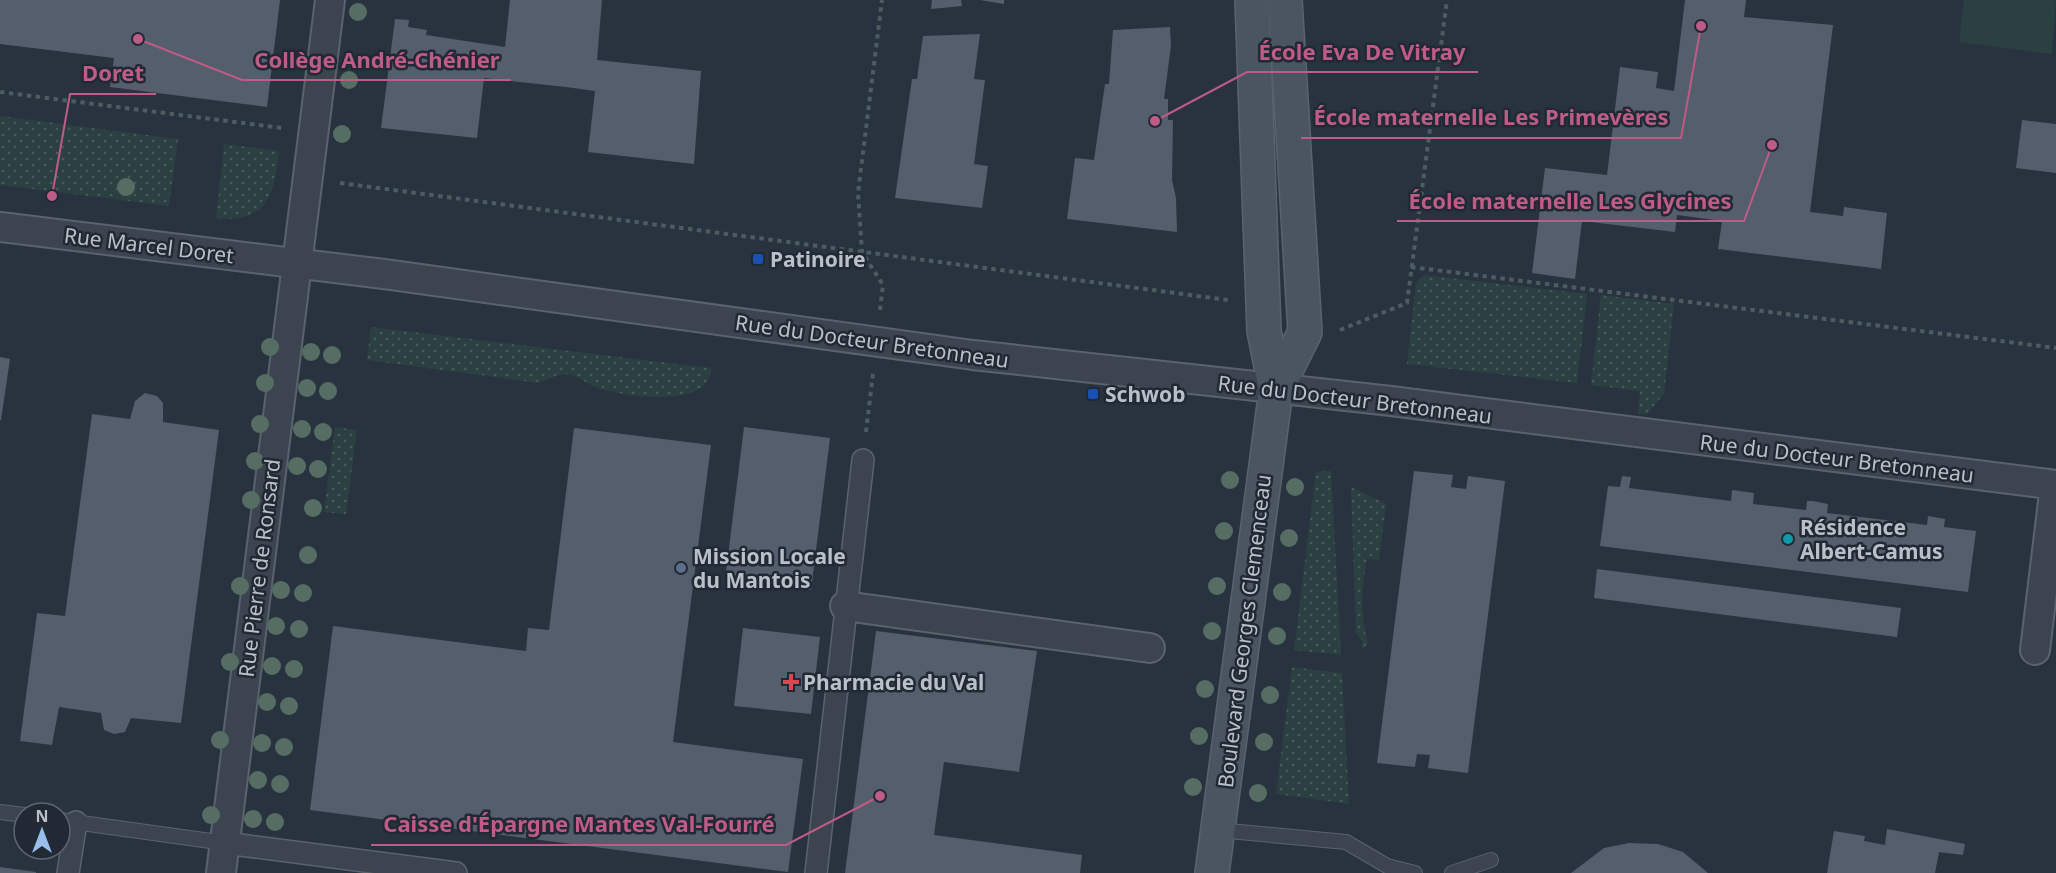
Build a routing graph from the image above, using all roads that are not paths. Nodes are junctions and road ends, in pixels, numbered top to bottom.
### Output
1 (330, 0) edge
2 (1252, 0) edge
3 (1285, 0) edge
4 (0, 227) edge
5 (297, 263) junction
6 (1276, 390) junction
7 (863, 460) road end
8 (2056, 485) edge
9 (845, 606) junction
10 (1150, 648) dead end
11 (2035, 650) dead end
12 (72, 822) edge
13 (1218, 830) junction
14 (225, 843) junction
15 (1491, 860) dead end
16 (221, 873) edge
17 (456, 873) edge
18 (816, 873) edge
19 (1212, 873) edge
20 (1415, 873) edge
21 (1452, 873) edge

1 - 5 street, Rue Pierre de Ronsard
2 - 6 main road, Boulevard Georges Clemenceau
3 - 6 main road, Boulevard Georges Clemenceau
4 - 5 street, Rue Marcel Doret
5 - 6 street, Rue du Docteur Bretonneau
5 - 14 street, Rue Pierre de Ronsard
6 - 8 street, Rue du Docteur Bretonneau
6 - 13 main road, Boulevard Georges Clemenceau
7 - 9 street
8 - 11 street
9 - 10 street
9 - 18 street
12 - 14 lane
13 - 19 main road, Boulevard Georges Clemenceau
13 - 20 lane
14 - 16 street, Rue Pierre de Ronsard
14 - 17 street
15 - 21 lane

